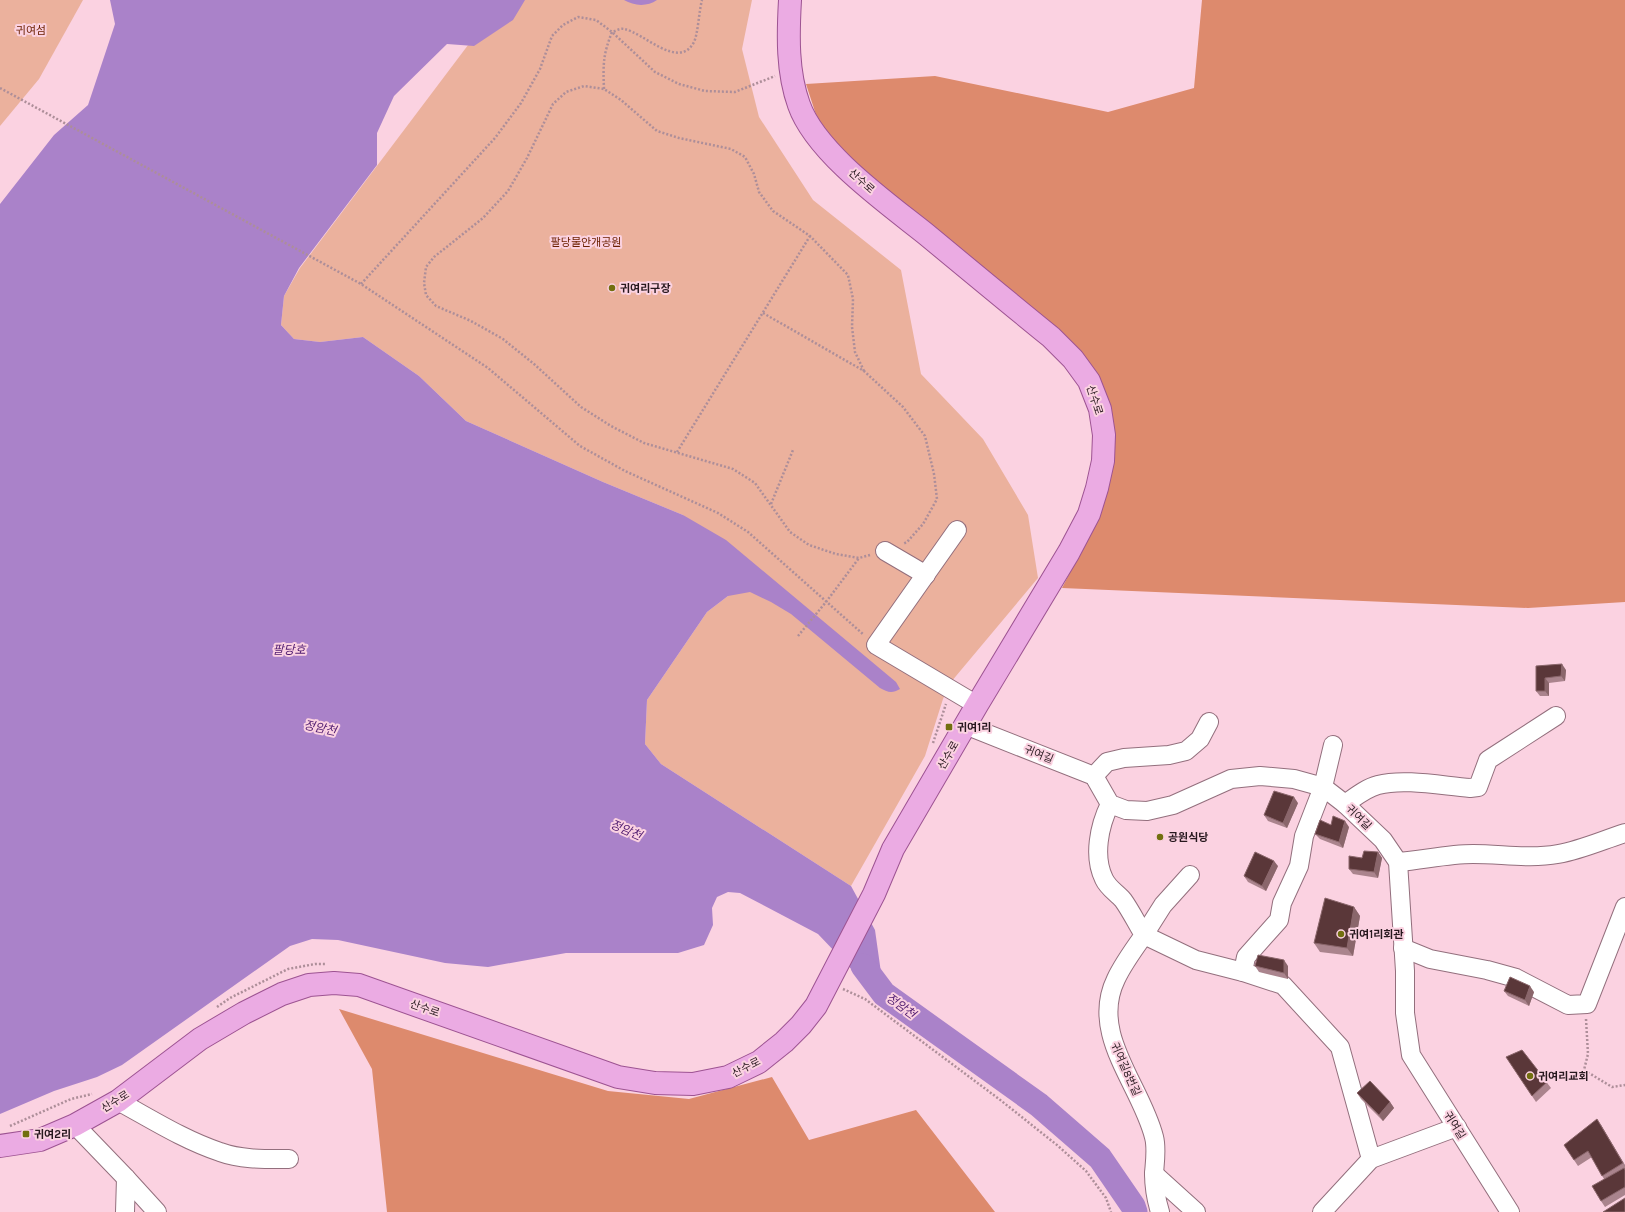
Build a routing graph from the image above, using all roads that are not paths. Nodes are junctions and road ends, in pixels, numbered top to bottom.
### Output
1 (790, 0) edge
2 (957, 530) dead end
3 (884, 551) road end
4 (926, 575) junction
5 (977, 705) junction
6 (1556, 716) dead end
7 (1209, 722) dead end
8 (966, 725) junction
9 (1333, 745) dead end
10 (1094, 776) junction
11 (1323, 787) junction
12 (1110, 804) junction
13 (1346, 804) junction
14 (1625, 833) edge
15 (1398, 862) junction
16 (1190, 876) dead end
17 (1625, 907) edge
18 (1144, 935) junction
19 (1403, 948) junction
20 (1243, 972) junction
21 (118, 1101) junction
22 (75, 1125) junction
23 (1456, 1128) junction
24 (4, 1137) edge
25 (289, 1159) dead end
26 (1371, 1159) junction
27 (1154, 1174) junction
28 (126, 1178) junction
29 (125, 1212) edge
30 (157, 1212) edge
31 (1160, 1212) edge
32 (1196, 1212) edge
33 (1322, 1212) edge
34 (1510, 1212) edge

1 - 5 main road, 산수로
2 - 4 street
3 - 4 street
4 - 5 street
5 - 8 main road, 산수로
6 - 13 street
7 - 10 street
8 - 10 street, 귀여길
8 - 21 main road, 산수로
9 - 11 street
10 - 12 street
11 - 12 street, 귀여길
11 - 13 street, 귀여길
11 - 20 street
12 - 18 street
13 - 15 street, 귀여길
14 - 15 street
15 - 19 street, 귀여길
16 - 18 street, 귀여길8번길
17 - 19 street
18 - 20 street
18 - 27 street, 귀여길8번길
19 - 23 street, 귀여길
20 - 26 street
21 - 22 main road, 산수로
21 - 25 street
22 - 24 main road, 산수로
22 - 28 street
23 - 26 street
23 - 34 street, 귀여길
26 - 33 street
27 - 31 street, 귀여길8번길
27 - 32 street
28 - 29 street
28 - 30 street

